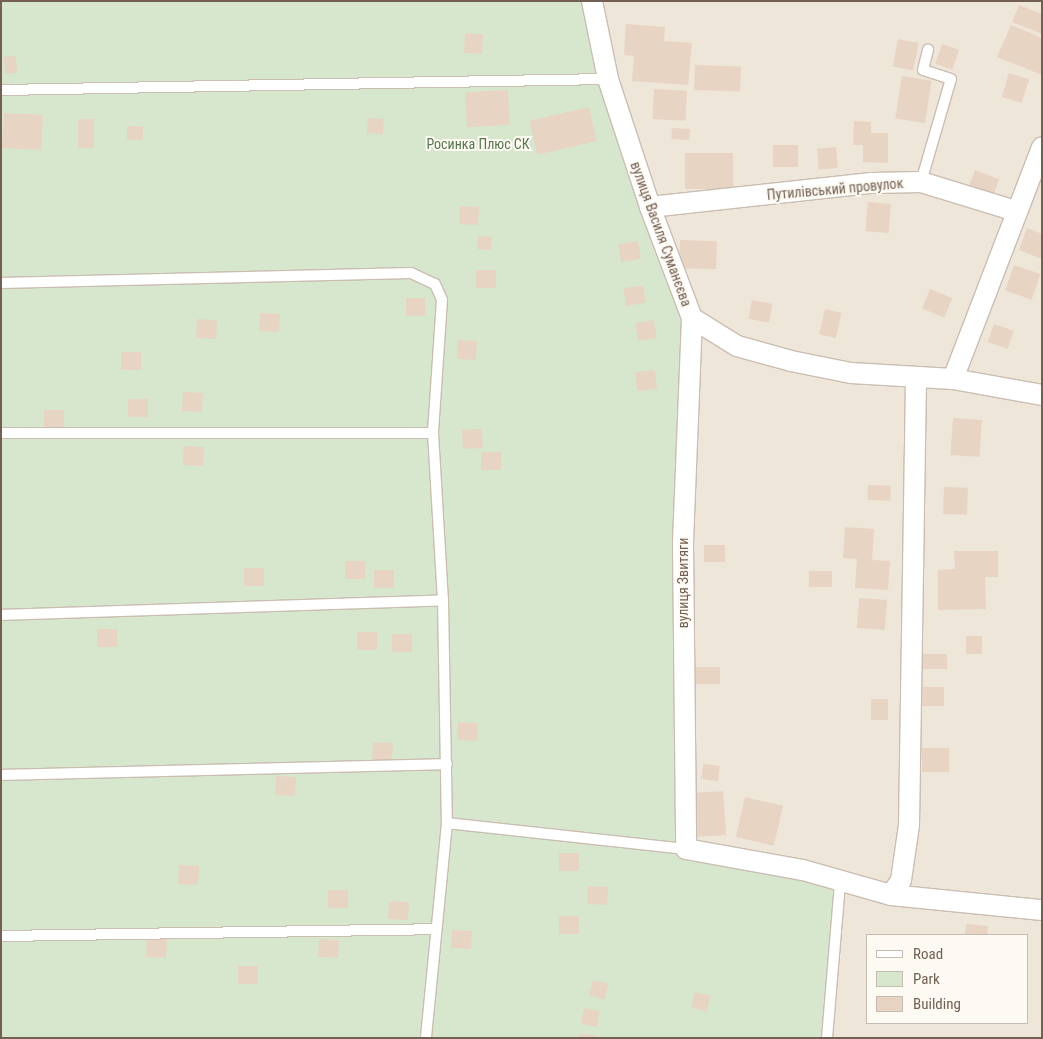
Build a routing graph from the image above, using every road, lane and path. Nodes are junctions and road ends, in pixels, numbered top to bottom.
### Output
1 (592, 1) edge
2 (928, 50) dead end
3 (608, 80) junction
4 (1, 90) edge
5 (1042, 147) edge
6 (921, 182) junction
7 (650, 207) junction
8 (1016, 211) junction
9 (1, 283) edge
10 (692, 318) junction
11 (916, 377) junction
12 (953, 379) junction
13 (1042, 395) edge
14 (1, 433) edge
15 (433, 433) junction
16 (443, 600) junction
17 (1, 615) edge
18 (447, 764) junction
19 (1, 775) edge
20 (447, 823) junction
21 (686, 849) junction
22 (840, 883) junction
23 (892, 895) junction
24 (1042, 910) edge
25 (436, 929) junction
26 (1, 936) edge
27 (426, 1038) edge
28 (827, 1038) edge

1 - 3 street, вулиця Василя Суманєєва
2 - 6 lane
3 - 4 lane
3 - 7 street, вулиця Василя Суманєєва
5 - 8 street
6 - 7 street, Путилівський провулок
6 - 8 street, Путилівський провулок
7 - 10 street, вулиця Василя Суманєєва
8 - 12 street
9 - 15 lane
10 - 11 street, вулиця Василя Суманєєва
10 - 21 street, вулиця Звитяги
11 - 12 street, вулиця Василя Суманєєва
11 - 23 street
12 - 13 street, вулиця Василя Суманєєва
14 - 15 lane
15 - 16 lane
16 - 17 lane
16 - 18 lane
18 - 19 lane
18 - 20 lane
20 - 21 lane
20 - 25 lane
21 - 22 street
22 - 23 street
22 - 28 lane
23 - 24 street
25 - 26 lane
25 - 27 lane

